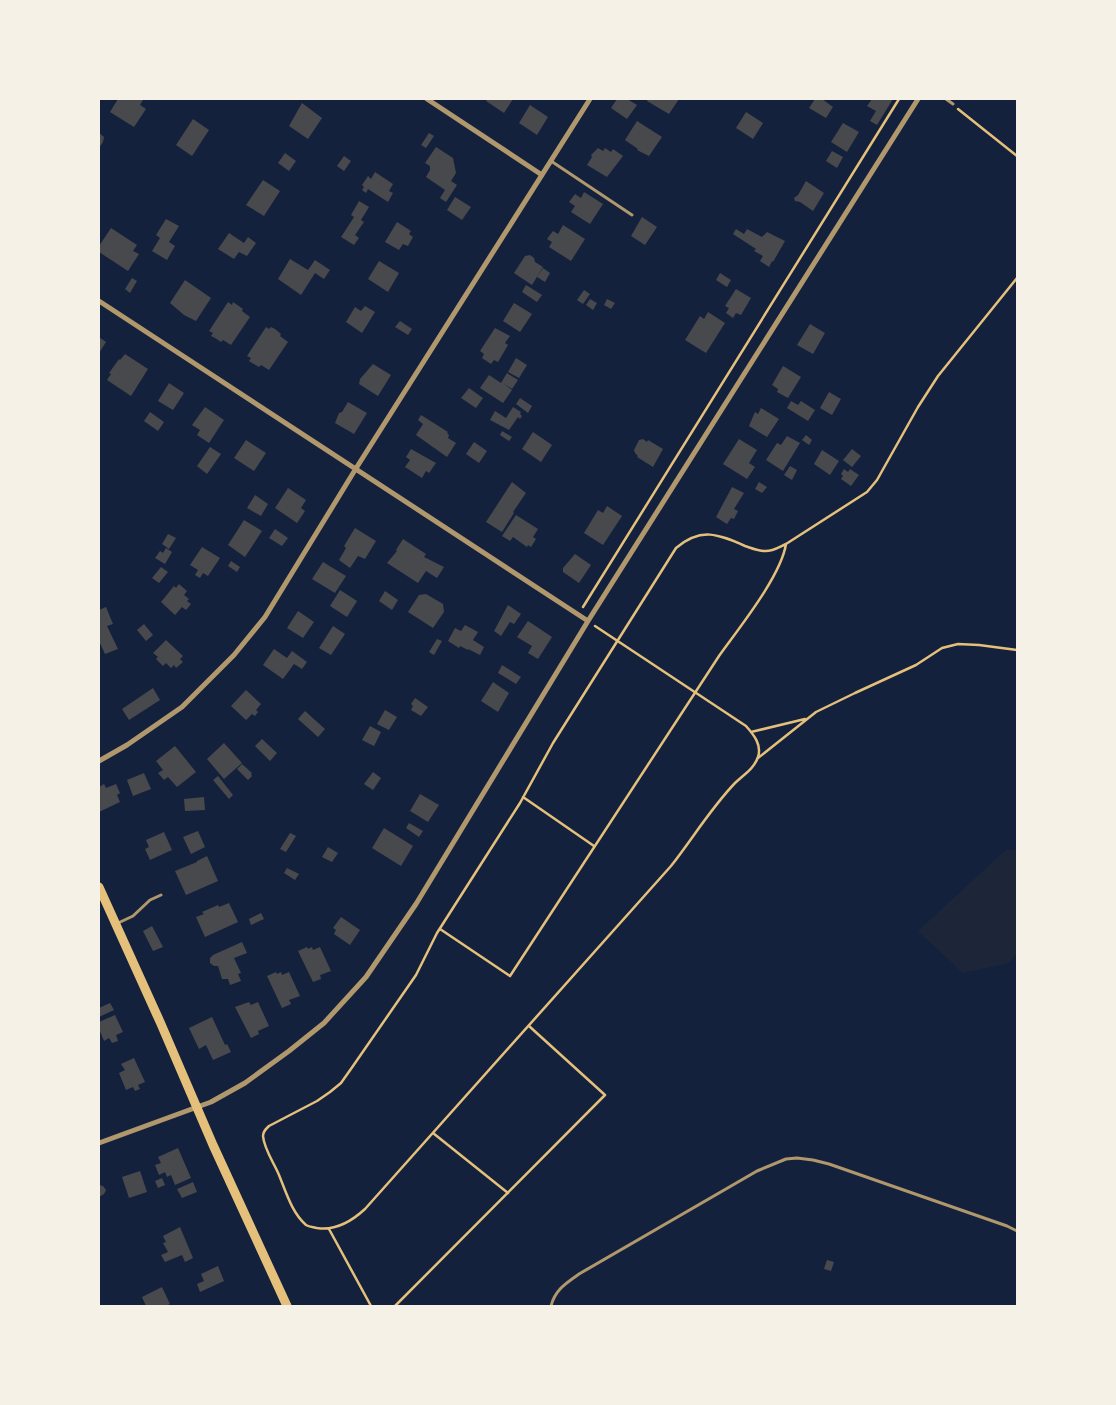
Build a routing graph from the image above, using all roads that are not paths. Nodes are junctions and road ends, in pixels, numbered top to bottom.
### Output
1 (427, 99) edge
2 (590, 99) edge
3 (918, 99) edge
4 (946, 99) edge
5 (953, 104) road end
6 (551, 161) junction
7 (542, 175) junction
8 (632, 214) dead end
9 (99, 301) edge
10 (355, 470) junction
11 (588, 621) junction
12 (99, 761) edge
13 (99, 887) edge
14 (161, 895) dead end
15 (116, 925) junction
16 (196, 1108) junction
17 (99, 1143) edge
18 (1017, 1231) edge
19 (287, 1306) edge
20 (551, 1306) edge

1 - 7 street
2 - 6 street
3 - 11 street
4 - 5 lane
6 - 7 street
6 - 8 lane
7 - 10 street
9 - 10 street
10 - 11 street
10 - 12 street
11 - 16 street
13 - 15 main road
14 - 15 lane
15 - 16 main road
16 - 17 street
16 - 19 main road
18 - 20 lane

